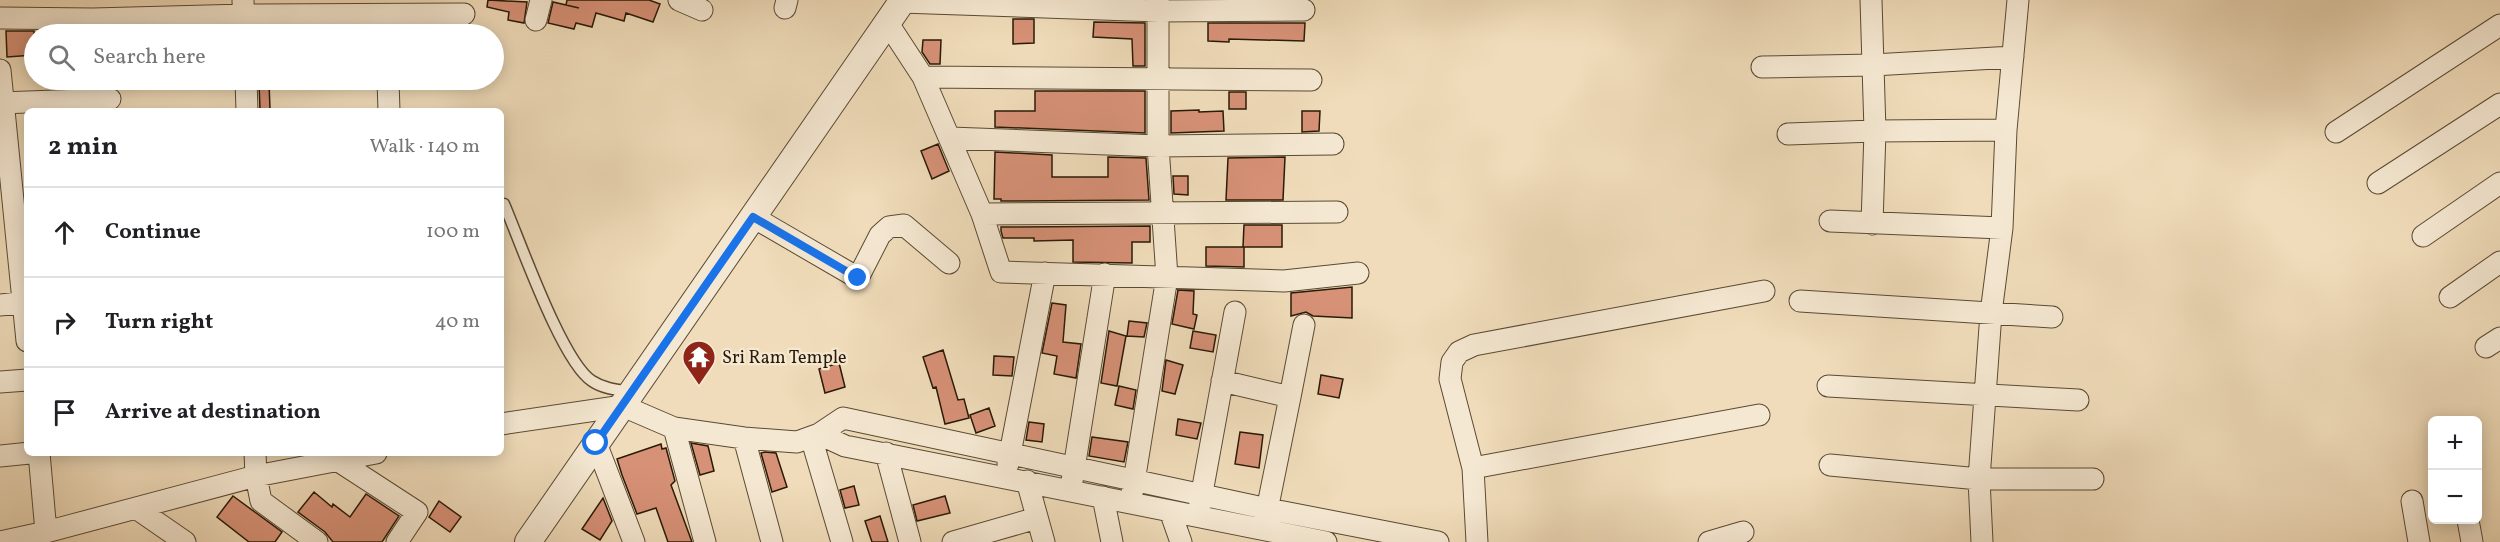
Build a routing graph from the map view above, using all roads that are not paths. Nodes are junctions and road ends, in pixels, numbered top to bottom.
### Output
1 (679, 0) edge
2 (1871, 0) edge
3 (2018, 0) edge
4 (1158, 6) edge
5 (897, 8) edge
6 (702, 10) dead end
7 (1304, 10) dead end
8 (464, 14) dead end
9 (244, 16) edge
10 (0, 18) edge
11 (369, 24) edge
12 (392, 24) edge
13 (2500, 25) edge
14 (2013, 57) junction
15 (1873, 65) junction
16 (1762, 67) dead end
17 (0, 70) edge
18 (923, 77) junction
19 (1158, 79) junction
20 (1311, 80) dead end
21 (246, 90) edge
22 (388, 90) edge
23 (110, 99) dead end
24 (2, 103) edge
25 (2500, 104) edge
26 (247, 108) edge
27 (389, 108) edge
28 (2006, 130) junction
29 (1875, 131) junction
30 (2336, 132) dead end
31 (1788, 134) dead end
32 (950, 138) junction
33 (1333, 144) dead end
34 (1158, 146) junction
35 (5, 179) edge
36 (2378, 183) dead end
37 (2500, 183) edge
38 (504, 204) dead end
39 (1162, 211) junction
40 (1337, 212) dead end
41 (982, 214) junction
42 (14, 217) edge
43 (753, 217) junction
44 (1830, 221) dead end
45 (1872, 224) junction
46 (2002, 228) junction
47 (2423, 236) dead end
48 (2500, 262) edge
49 (950, 263) dead end
50 (1045, 273) junction
51 (1358, 273) dead end
52 (1106, 274) junction
53 (1167, 276) junction
54 (1764, 291) dead end
55 (24, 294) edge
56 (2450, 297) dead end
57 (1800, 301) dead end
58 (24, 302) edge
59 (0, 305) edge
60 (1236, 312) dead end
61 (1991, 313) junction
62 (2052, 317) dead end
63 (1304, 325) dead end
64 (24, 380) edge
65 (1222, 381) junction
66 (0, 382) edge
67 (1828, 386) dead end
68 (1985, 396) junction
69 (1290, 397) junction
70 (627, 399) junction
71 (2078, 400) dead end
72 (1759, 415) dead end
73 (504, 423) edge
74 (674, 428) junction
75 (815, 435) junction
76 (744, 438) junction
77 (596, 443) junction
78 (1010, 452) junction
79 (886, 453) junction
80 (24, 454) edge
81 (0, 456) edge
82 (39, 456) edge
83 (255, 456) edge
84 (359, 456) edge
85 (337, 460) junction
86 (1830, 465) dead end
87 (1074, 467) junction
88 (1473, 468) junction
89 (256, 476) junction
90 (1005, 477) junction
91 (1979, 479) junction
92 (2093, 479) dead end
93 (1134, 480) junction
94 (1027, 481) junction
95 (1070, 489) junction
96 (1103, 497) junction
97 (2412, 501) dead end
98 (1131, 502) junction
99 (1200, 505) junction
100 (136, 508) junction
101 (1268, 509) junction
102 (1170, 511) junction
103 (1037, 518) junction
104 (2469, 524) edge
105 (46, 532) junction
106 (1743, 532) dead end
107 (1252, 533) edge
108 (0, 542) edge
109 (185, 542) edge
110 (318, 542) edge
111 (397, 542) edge
112 (528, 542) edge
113 (634, 542) edge
114 (705, 542) edge
115 (772, 542) edge
116 (842, 542) edge
117 (910, 542) edge
118 (953, 542) edge
119 (1044, 542) edge
120 (1112, 542) edge
121 (1181, 542) edge
122 (1326, 542) edge
123 (1438, 542) edge
124 (1477, 542) edge
125 (1709, 542) edge
126 (1982, 542) edge
127 (2419, 542) edge
128 (2472, 542) edge

1 - 6 street
2 - 15 street
3 - 14 street
4 - 5 street
4 - 7 street
4 - 19 street
5 - 18 street
5 - 43 street
8 - 12 street
9 - 10 street
9 - 11 street
13 - 30 street
14 - 15 street
14 - 28 street
15 - 16 street
15 - 29 street
17 - 24 street
18 - 19 street
18 - 32 street
19 - 20 street
19 - 34 street
21 - 26 street
22 - 27 street
23 - 24 street
24 - 35 street
25 - 36 street
28 - 29 street
28 - 46 street
29 - 31 street
29 - 45 street
32 - 34 street
32 - 41 street
33 - 34 street
34 - 39 street
35 - 42 street
37 - 47 street
38 - 70 lane
39 - 40 street
39 - 41 street
39 - 53 street
41 - 50 street
42 - 55 street
43 - 49 street
43 - 70 street
44 - 45 street
45 - 46 street
46 - 61 street
48 - 56 street
50 - 52 street
50 - 78 street
51 - 53 street
52 - 53 street
52 - 87 street
53 - 93 street
54 - 88 street
57 - 61 street
58 - 59 street
60 - 65 street
61 - 62 street
61 - 68 street
63 - 69 street
64 - 66 street
65 - 69 street
65 - 99 street
67 - 68 street
68 - 71 street
68 - 91 street
69 - 101 street
70 - 73 street
70 - 74 street
70 - 77 street
72 - 88 street
74 - 76 street
74 - 114 street
75 - 76 street
75 - 78 street
75 - 79 street
75 - 116 street
76 - 115 street
77 - 112 street
77 - 113 street
78 - 87 street
78 - 90 street
79 - 90 street
79 - 117 street
80 - 81 street
82 - 105 street
83 - 89 street
84 - 85 street
85 - 89 street
85 - 111 street
86 - 91 street
87 - 93 street
87 - 95 street
88 - 124 street
89 - 100 street
89 - 110 street
90 - 94 street
91 - 92 street
91 - 126 street
93 - 98 street
93 - 99 street
94 - 95 street
94 - 103 street
95 - 96 street
96 - 98 street
96 - 120 street
97 - 127 street
98 - 102 street
99 - 101 street
99 - 102 street
99 - 107 street
100 - 105 street
100 - 109 street
101 - 107 street
101 - 123 street
102 - 121 street
103 - 118 street
103 - 119 street
104 - 128 street
105 - 108 street
106 - 125 street
107 - 122 street

